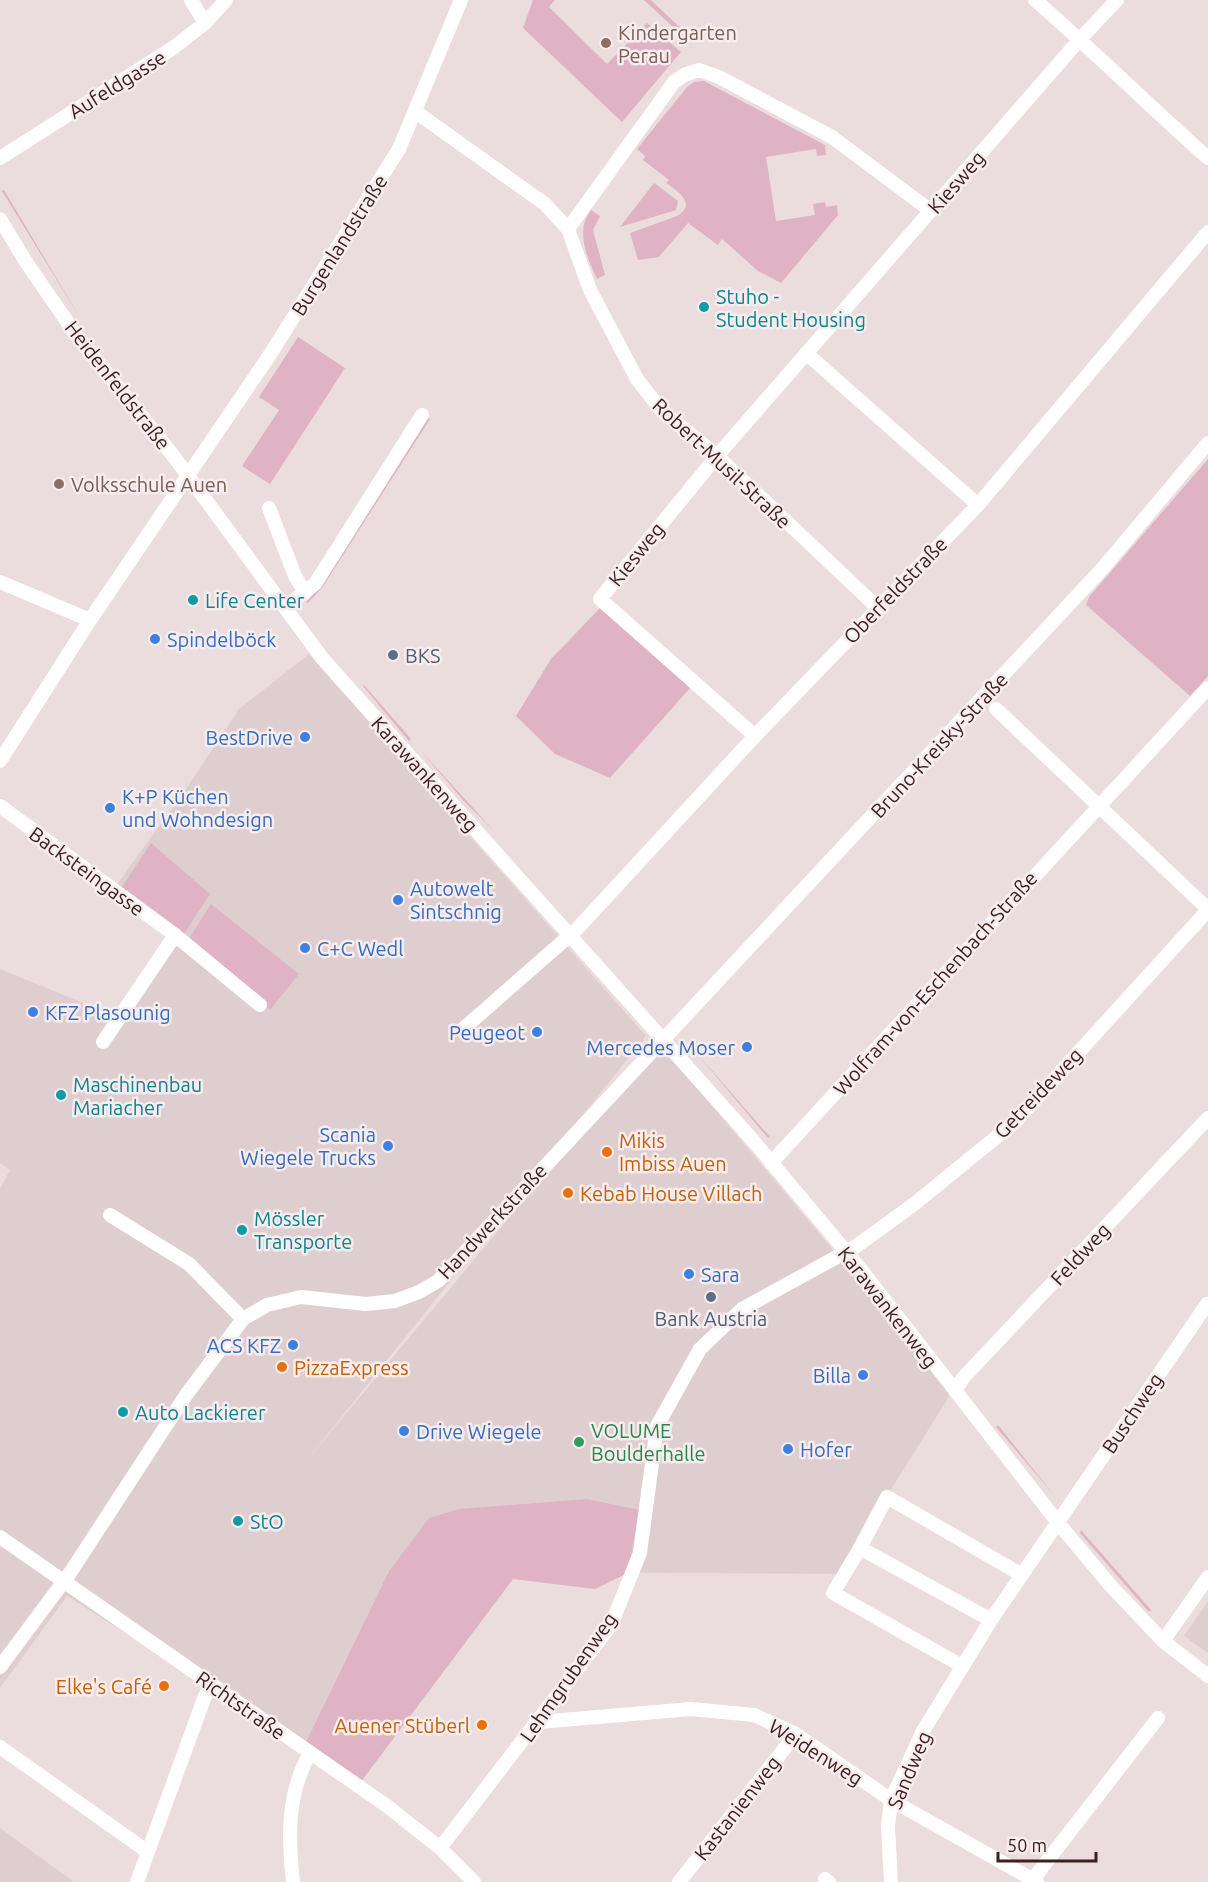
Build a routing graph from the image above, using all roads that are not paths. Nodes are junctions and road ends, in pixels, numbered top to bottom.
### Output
1 (191, 0) edge
2 (226, 0) edge
3 (461, 0) edge
4 (1035, 0) edge
5 (1117, 0) edge
6 (205, 23) junction
7 (1080, 38) junction
8 (416, 112) junction
9 (0, 158) edge
10 (1208, 158) edge
11 (931, 211) junction
12 (0, 219) edge
13 (568, 229) junction
14 (1208, 231) edge
15 (806, 353) junction
16 (422, 415) dead end
17 (1208, 443) edge
18 (717, 456) junction
19 (188, 475) junction
20 (978, 505) junction
21 (269, 508) dead end
22 (0, 582) edge
23 (305, 593) junction
24 (285, 607) junction
25 (878, 608) junction
26 (90, 620) junction
27 (1208, 688) edge
28 (996, 709) dead end
29 (755, 736) junction
30 (0, 761) edge
31 (1098, 804) junction
32 (0, 806) edge
33 (1208, 909) edge
34 (175, 935) junction
35 (569, 936) junction
36 (260, 1005) dead end
37 (463, 1029) dead end
38 (662, 1039) junction
39 (103, 1042) dead end
40 (1208, 1118) edge
41 (771, 1163) junction
42 (110, 1215) dead end
43 (846, 1252) junction
44 (1207, 1304) edge
45 (243, 1319) junction
46 (955, 1391) junction
47 (1059, 1524) junction
48 (0, 1537) edge
49 (860, 1548) junction
50 (1022, 1575) junction
51 (1208, 1577) edge
52 (63, 1582) junction
53 (992, 1620) junction
54 (1163, 1641) junction
55 (962, 1666) junction
56 (0, 1667) edge
57 (1208, 1676) edge
58 (212, 1686) junction
59 (1158, 1718) dead end
60 (539, 1722) junction
61 (796, 1734) junction
62 (0, 1748) edge
63 (310, 1753) junction
64 (891, 1800) junction
65 (440, 1848) junction
66 (148, 1852) junction
67 (1036, 1880) edge
68 (137, 1882) edge
69 (293, 1882) edge
70 (474, 1882) edge
71 (679, 1882) edge
72 (891, 1882) edge

1 - 6 street
2 - 6 street, Aufeldgasse
3 - 8 street, Burgenlandstraße
4 - 7 street
5 - 7 street, Kiesweg
6 - 9 street, Aufeldgasse
7 - 10 street
7 - 11 street, Kiesweg
8 - 13 street, Robert-Musil-Straße
8 - 19 street, Burgenlandstraße
11 - 13 street
11 - 15 street, Kiesweg
12 - 19 street, Heidenfeldstraße
13 - 18 street, Robert-Musil-Straße
14 - 20 street, Oberfeldstraße
15 - 18 street, Kiesweg
15 - 20 street
16 - 23 street
17 - 38 street, Bruno-Kreisky-Straße
18 - 25 street, Robert-Musil-Straße
18 - 29 street, Kiesweg
19 - 24 street, Karawankenweg
19 - 26 street
20 - 25 street, Oberfeldstraße
21 - 23 street
22 - 26 street
23 - 24 street
24 - 35 street, Karawankenweg
25 - 29 street, Oberfeldstraße
26 - 30 street
27 - 31 street, Wolfram-von-Eschenbach-Straße
28 - 31 street
29 - 35 street, Oberfeldstraße
31 - 33 street
31 - 41 street, Wolfram-von-Eschenbach-Straße
32 - 34 street, Backsteingasse
33 - 43 street, Getreideweg
34 - 36 street, Backsteingasse
34 - 39 street
35 - 37 street
35 - 38 street, Karawankenweg
38 - 41 street, Karawankenweg
38 - 45 street, Handwerkstraße
40 - 46 street, Feldweg
41 - 43 street, Karawankenweg
42 - 45 street
43 - 46 street, Karawankenweg
43 - 60 street, Lehmgrubenweg
44 - 47 street, Buschweg
45 - 52 street, Handwerkstraße
46 - 47 street, Karawankenweg
47 - 50 street, Sandweg
47 - 54 street, Karawankenweg
48 - 52 street, Richtstraße
49 - 50 street
49 - 53 street
49 - 55 street
50 - 53 street, Sandweg
51 - 54 street
52 - 56 street, Handwerkstraße
52 - 58 street, Richtstraße
53 - 55 street, Sandweg
54 - 57 street, Karawankenweg
55 - 64 street, Sandweg
58 - 63 street, Richtstraße
58 - 66 street
59 - 67 street, Weidenweg
60 - 61 street, Weidenweg
60 - 65 street, Lehmgrubenweg
61 - 64 street, Weidenweg
61 - 71 street, Kastanienweg
62 - 66 street
63 - 65 street, Richtstraße
63 - 69 street
64 - 67 street, Weidenweg
64 - 72 street, Sandweg
65 - 70 street, Richtstraße
66 - 68 street

